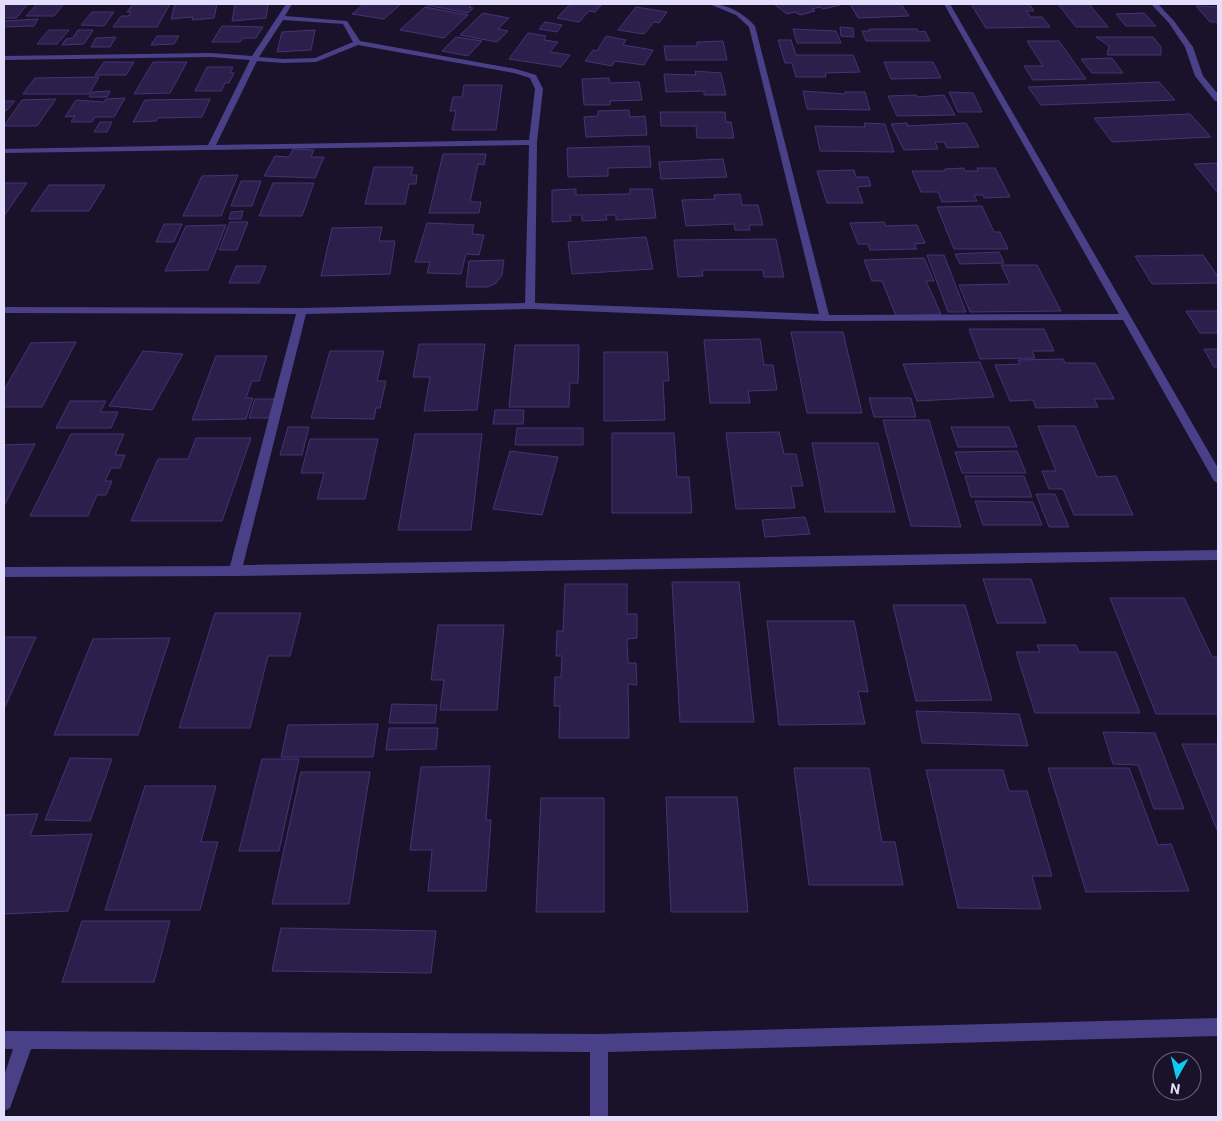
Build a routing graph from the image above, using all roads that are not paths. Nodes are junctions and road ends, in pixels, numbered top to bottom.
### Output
1 (289, 4) edge
2 (712, 4) edge
3 (948, 4) edge
4 (1154, 4) edge
5 (281, 18) junction
6 (357, 43) junction
7 (4, 58) edge
8 (255, 58) junction
9 (1218, 99) edge
10 (533, 142) junction
11 (211, 147) junction
12 (4, 151) edge
13 (530, 306) junction
14 (4, 310) edge
15 (302, 311) junction
16 (1126, 317) junction
17 (826, 318) junction
18 (1218, 478) edge
19 (1218, 555) edge
20 (235, 571) junction
21 (4, 572) edge
22 (1218, 1027) edge
23 (4, 1040) edge
24 (25, 1040) junction
25 (599, 1043) junction
26 (4, 1102) edge
27 (599, 1117) edge

1 - 5 street
2 - 17 street
3 - 16 street
4 - 9 street
5 - 6 street
5 - 8 street
6 - 8 street
6 - 10 street
7 - 8 street
8 - 11 street
10 - 11 street
10 - 13 street
11 - 12 street
13 - 15 street
13 - 17 street
14 - 15 street
15 - 20 street
16 - 17 street
16 - 18 street
19 - 20 street
20 - 21 street
22 - 25 street
23 - 24 street
24 - 25 street
24 - 26 street
25 - 27 street

